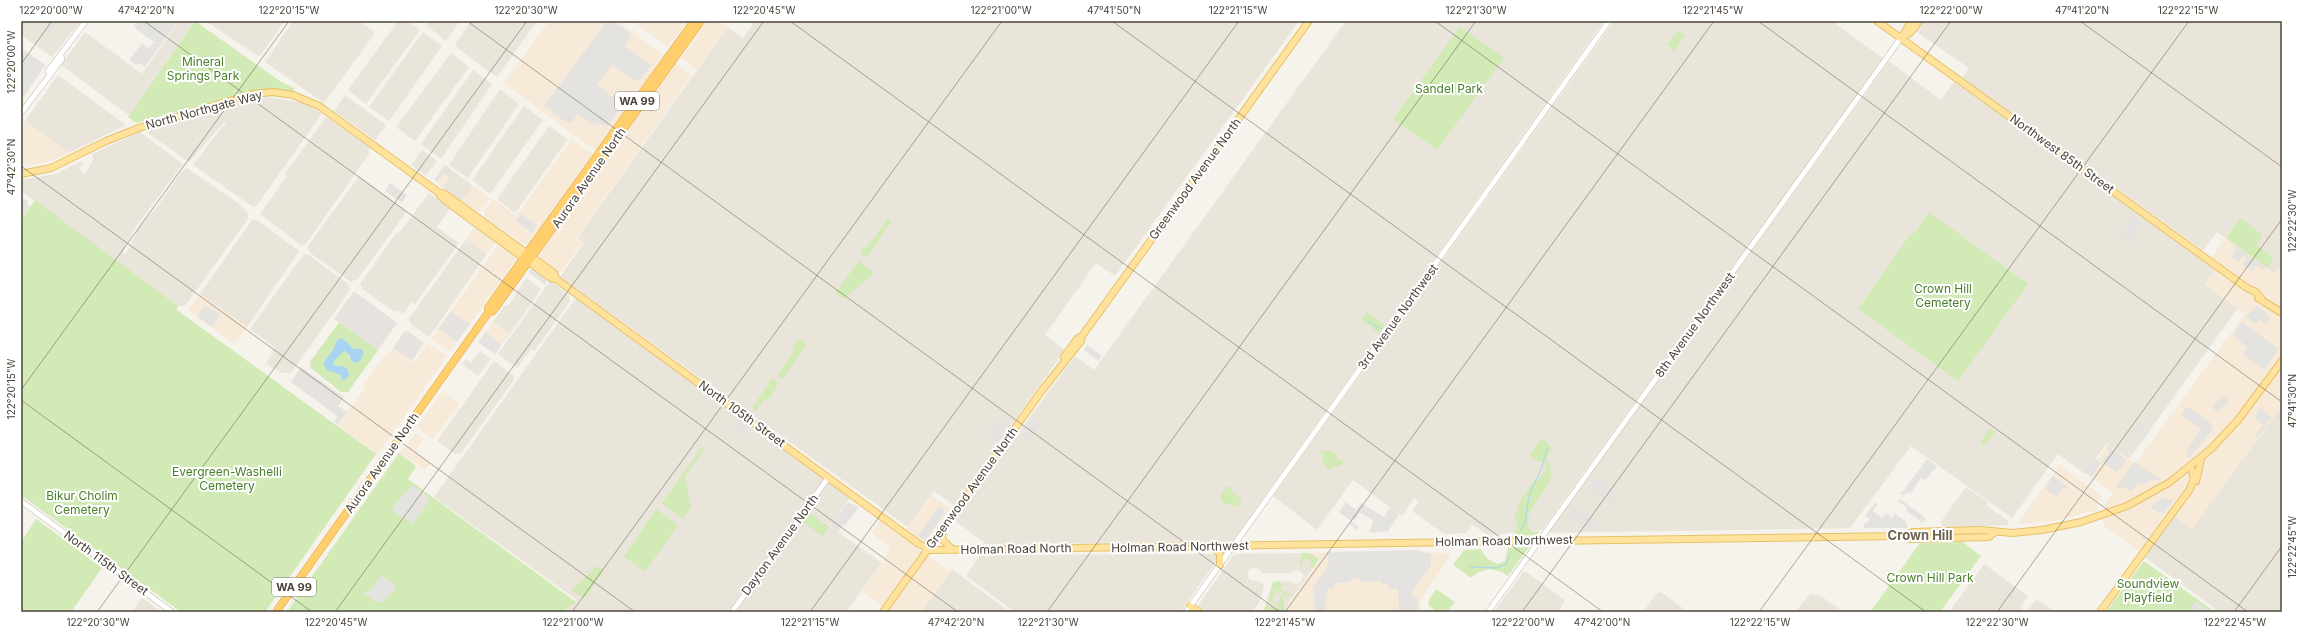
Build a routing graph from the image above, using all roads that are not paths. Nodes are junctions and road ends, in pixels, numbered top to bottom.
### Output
1 (86, 21) edge
2 (694, 21) edge
3 (701, 21) edge
4 (1309, 21) edge
5 (1609, 21) edge
6 (1877, 21) edge
7 (1912, 21) edge
8 (1919, 21) edge
9 (1901, 38) junction
10 (21, 113) edge
11 (21, 174) edge
12 (528, 258) junction
13 (2282, 313) edge
14 (2282, 361) edge
15 (2202, 458) junction
16 (2191, 467) junction
17 (828, 478) junction
18 (2190, 489) junction
19 (21, 501) edge
20 (944, 527) junction
21 (1212, 546) junction
22 (1234, 546) junction
23 (1104, 548) joint
24 (928, 549) junction
25 (953, 550) junction
26 (1220, 565) junction
27 (1190, 606) junction
28 (172, 612) edge
29 (276, 612) edge
30 (732, 612) edge
31 (883, 612) edge
32 (1186, 612) edge
33 (1198, 612) edge
34 (1488, 612) edge
35 (2100, 612) edge

1 - 10 street
2 - 12 highway, Aurora Avenue North / WA 99
3 - 12 highway, Aurora Avenue North / WA 99
4 - 20 main road, Greenwood Avenue North
5 - 22 street, 3rd Avenue Northwest
6 - 9 main road, Northwest 85th Street
7 - 9 main road, 8th Avenue Northwest
8 - 9 main road, 8th Avenue Northwest
9 - 13 main road, Northwest 85th Street
9 - 34 street, 8th Avenue Northwest
11 - 12 main road, North Northgate Way
12 - 17 main road, North 105th Street
12 - 29 highway, Aurora Avenue North / WA 99
14 - 15 main road, Holman Road Northwest
15 - 16 main road, Holman Road Northwest
15 - 18 main road
16 - 18 main road
16 - 22 main road, Holman Road Northwest, bridge
17 - 24 main road, North 105th Street
17 - 30 street, Dayton Avenue North
18 - 35 main road
19 - 28 street, North 115th Street
20 - 24 main road, Greenwood Avenue North
20 - 25 main road
21 - 22 main road, Holman Road Northwest
21 - 23 main road, Holman Road Northwest
21 - 26 main road
22 - 26 street, 3rd Avenue Northwest
23 - 25 main road, Holman Road North
24 - 25 main road, Holman Road North
24 - 31 main road, Greenwood Avenue North
26 - 27 street, 3rd Avenue Northwest
27 - 32 street, 3rd Avenue Northwest
27 - 33 main road

